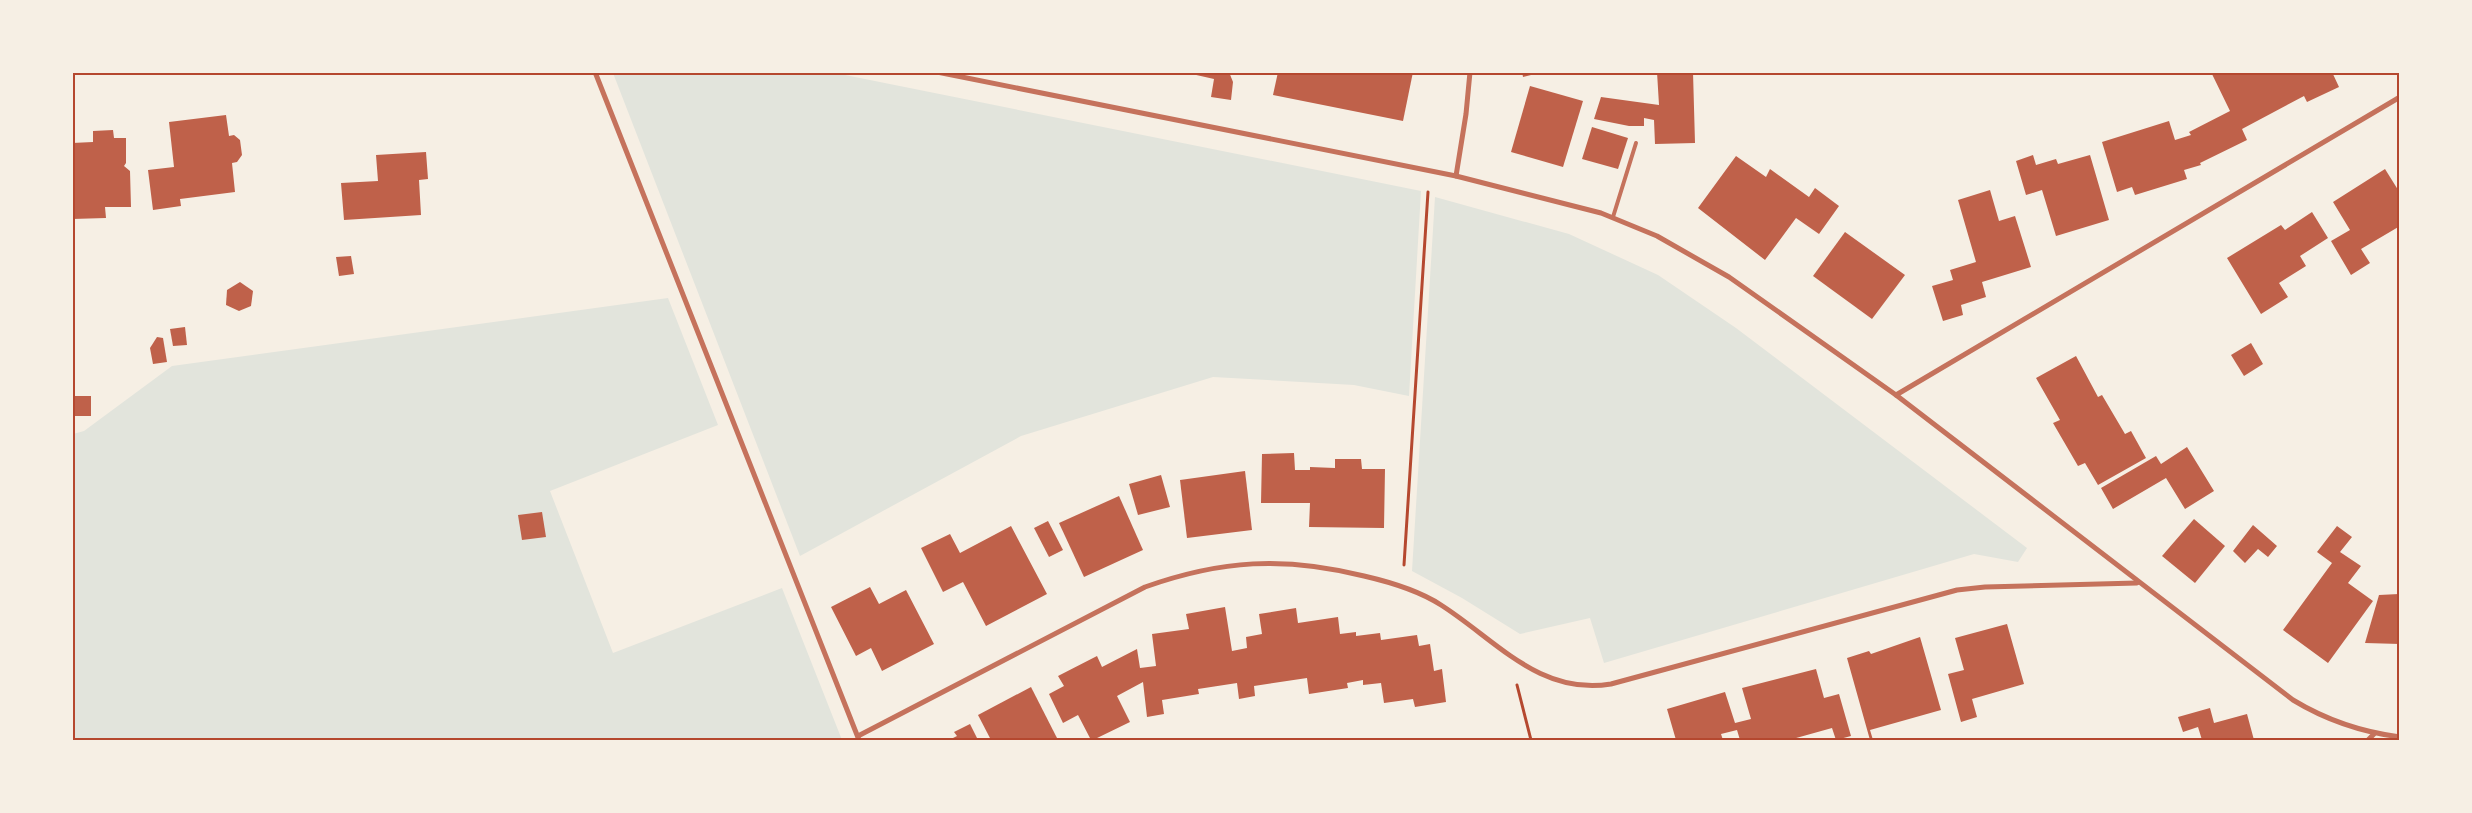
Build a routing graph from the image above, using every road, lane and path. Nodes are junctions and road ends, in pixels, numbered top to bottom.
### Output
1 (595, 72) edge
2 (937, 72) edge
3 (1470, 72) edge
4 (2400, 97) edge
5 (1636, 143) dead end
6 (1429, 171) junction
7 (1456, 176) junction
8 (1613, 217) junction
9 (1896, 395) junction
10 (2137, 583) junction
11 (1403, 587) junction
12 (1510, 655) junction
13 (2374, 734) junction
14 (2400, 737) edge
15 (859, 738) edge
16 (1531, 740) edge
17 (2368, 740) edge

1 - 15 street
2 - 6 street
3 - 7 street
4 - 9 street
5 - 8 lane
6 - 7 street
6 - 11 path
7 - 8 street
8 - 9 street
9 - 10 street
10 - 12 street
10 - 13 street
11 - 12 street
11 - 15 street
12 - 16 path
13 - 14 street
13 - 17 street

